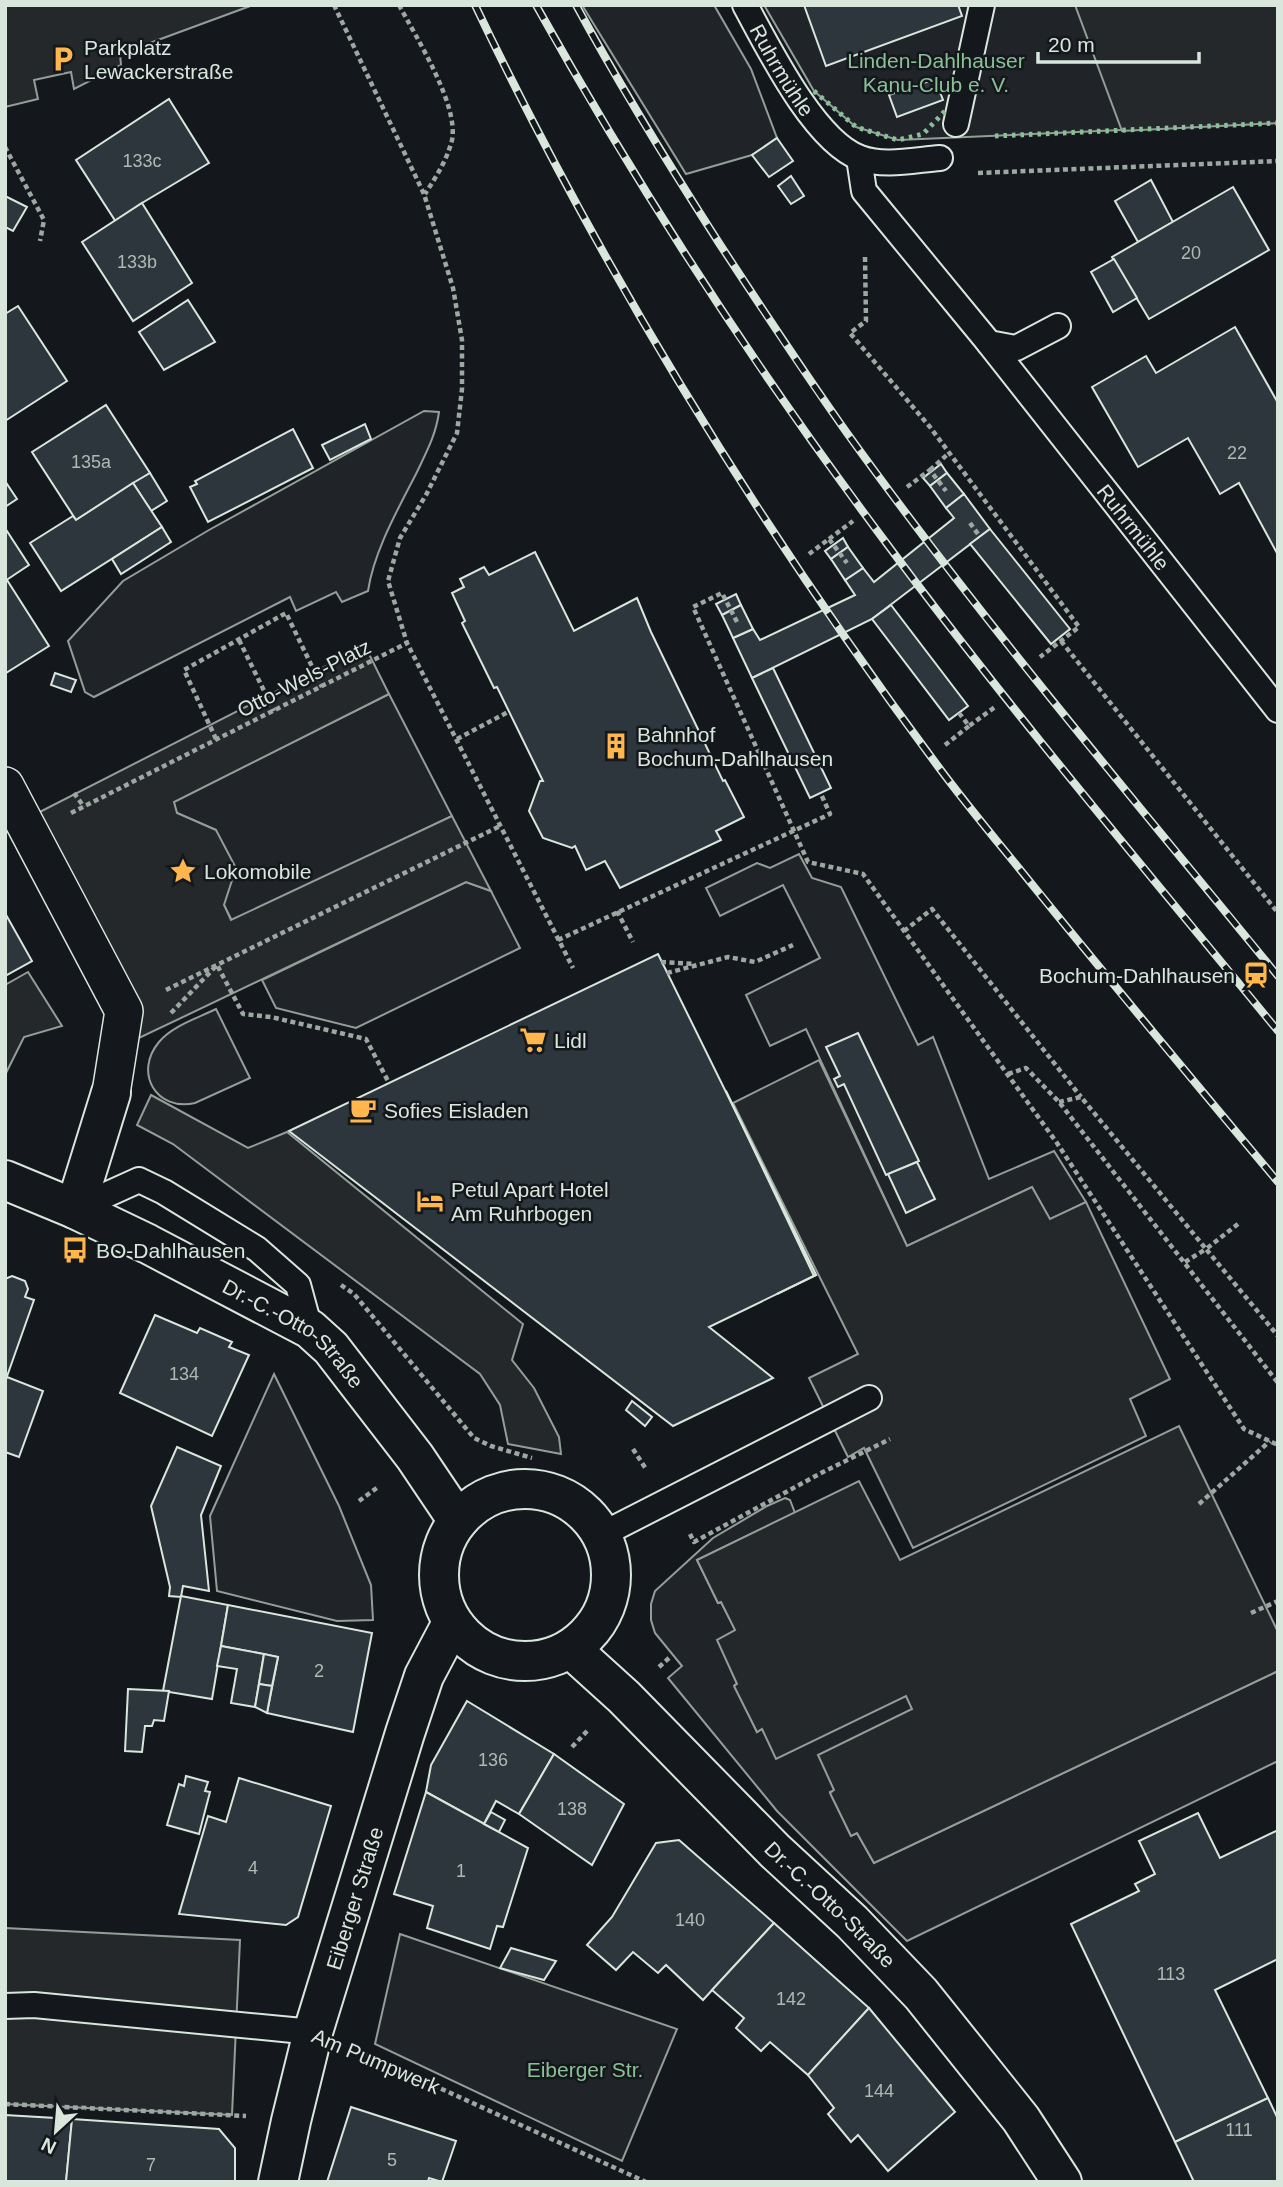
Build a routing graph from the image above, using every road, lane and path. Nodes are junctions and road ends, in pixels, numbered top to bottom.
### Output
1 (334, 5) edge
2 (399, 5) edge
3 (745, 5) edge
4 (982, 5) edge
5 (956, 124) dead end
6 (5, 147) edge
7 (859, 158) junction
8 (940, 158) joint
9 (1278, 161) edge
10 (864, 191) junction
11 (424, 194) junction
12 (40, 241) dead end
13 (1058, 327) dead end
14 (989, 344) junction
15 (950, 453) junction
16 (930, 470) junction
17 (907, 487) dead end
18 (946, 491) dead end
19 (853, 521) dead end
20 (970, 523) dead end
21 (978, 534) dead end
22 (829, 540) junction
23 (809, 554) dead end
24 (847, 563) dead end
25 (737, 622) dead end
26 (1084, 622) dead end
27 (1079, 627) junction
28 (239, 640) junction
29 (1061, 641) junction
30 (407, 643) junction
31 (1040, 657) dead end
32 (321, 687) junction
33 (995, 707) dead end
34 (1278, 710) edge
35 (274, 711) junction
36 (508, 712) dead end
37 (959, 713) dead end
38 (969, 726) junction
39 (216, 740) junction
40 (457, 740) junction
41 (945, 745) dead end
42 (5, 786) edge
43 (74, 793) dead end
44 (821, 794) dead end
45 (84, 807) junction
46 (500, 827) junction
47 (793, 831) junction
48 (32, 833) junction
49 (617, 911) junction
50 (1278, 913) edge
51 (904, 931) junction
52 (558, 940) junction
53 (632, 942) dead end
54 (793, 946) dead end
55 (661, 961) dead end
56 (217, 965) junction
57 (700, 965) junction
58 (573, 968) dead end
59 (667, 973) dead end
60 (124, 1011) junction
61 (1008, 1074) junction
62 (388, 1083) dead end
63 (111, 1093) joint
64 (1081, 1097) junction
65 (1059, 1102) junction
66 (5, 1180) edge
67 (75, 1209) junction
68 (1238, 1224) dead end
69 (1206, 1249) junction
70 (1185, 1262) junction
71 (310, 1329) junction
72 (1278, 1336) edge
73 (1278, 1383) edge
74 (869, 1398) dead end
75 (890, 1439) dead end
76 (1270, 1441) junction
77 (1278, 1445) edge
78 (633, 1449) dead end
79 (641, 1461) dead end
80 (383, 1483) dead end
81 (359, 1501) dead end
82 (1199, 1504) dead end
83 (458, 1521) junction
84 (601, 1535) junction
85 (694, 1542) dead end
86 (1278, 1601) edge
87 (1251, 1613) dead end
88 (453, 1623) junction
89 (571, 1648) junction
90 (668, 1658) dead end
91 (661, 1665) dead end
92 (597, 1721) dead end
93 (572, 1746) dead end
94 (5, 2006) edge
95 (313, 2032) junction
96 (5, 2104) edge
97 (291, 2121) junction
98 (278, 2182) edge
99 (646, 2182) edge
100 (1062, 2182) edge

1 - 11 path
2 - 11 path
3 - 7 lane, Ruhrmühle
4 - 5 lane
6 - 12 path
7 - 8 lane, Ruhrmühle
7 - 10 lane
8 - 9 path
10 - 14 lane, Ruhrmühle
10 - 15 path
11 - 30 path
13 - 14 lane
14 - 34 lane, Ruhrmühle
15 - 16 path
15 - 27 path
16 - 17 path
16 - 18 path
19 - 22 path
20 - 21 path
22 - 23 path
22 - 24 path
25 - 47 path
26 - 27 path
27 - 29 path
28 - 32 path
28 - 35 path
28 - 39 path
29 - 31 path
29 - 50 path
30 - 32 path, Otto-Wels-Platz
30 - 40 path
32 - 35 path, Otto-Wels-Platz
33 - 38 path
35 - 39 path, Otto-Wels-Platz
36 - 40 path
37 - 38 path
38 - 41 path
39 - 45 path, Otto-Wels-Platz
40 - 46 path
42 - 48 street
43 - 45 path
44 - 47 path
45 - 48 path, Otto-Wels-Platz
46 - 52 path
46 - 56 path
47 - 49 path
47 - 51 path
48 - 60 street
49 - 52 path
49 - 53 path
51 - 61 path
51 - 64 path
52 - 58 path
54 - 57 path
55 - 57 path
56 - 60 path
56 - 62 path
57 - 59 path
60 - 63 street
61 - 65 path
61 - 76 path
63 - 67 street
64 - 65 path
64 - 69 path
65 - 70 path
66 - 67 street, Dr.-C.-Otto-Straße
67 - 71 street, Dr.-C.-Otto-Straße
67 - 71 lane
68 - 69 path
69 - 70 path
69 - 72 path
70 - 73 path
71 - 83 street, Dr.-C.-Otto-Straße
74 - 84 lane
75 - 85 path
76 - 77 path
76 - 82 path
78 - 79 path
80 - 81 path
83 - 84 street
83 - 88 street
84 - 89 street
86 - 87 path
88 - 89 street
88 - 95 street, Eiberger Straße
89 - 100 street, Dr.-C.-Otto-Straße
90 - 91 path
92 - 93 path
94 - 95 lane, Am Pumpwerk
95 - 97 street, Eiberger Straße
95 - 99 path, Am Pumpwerk
96 - 97 path
97 - 98 street, Eiberger Straße

